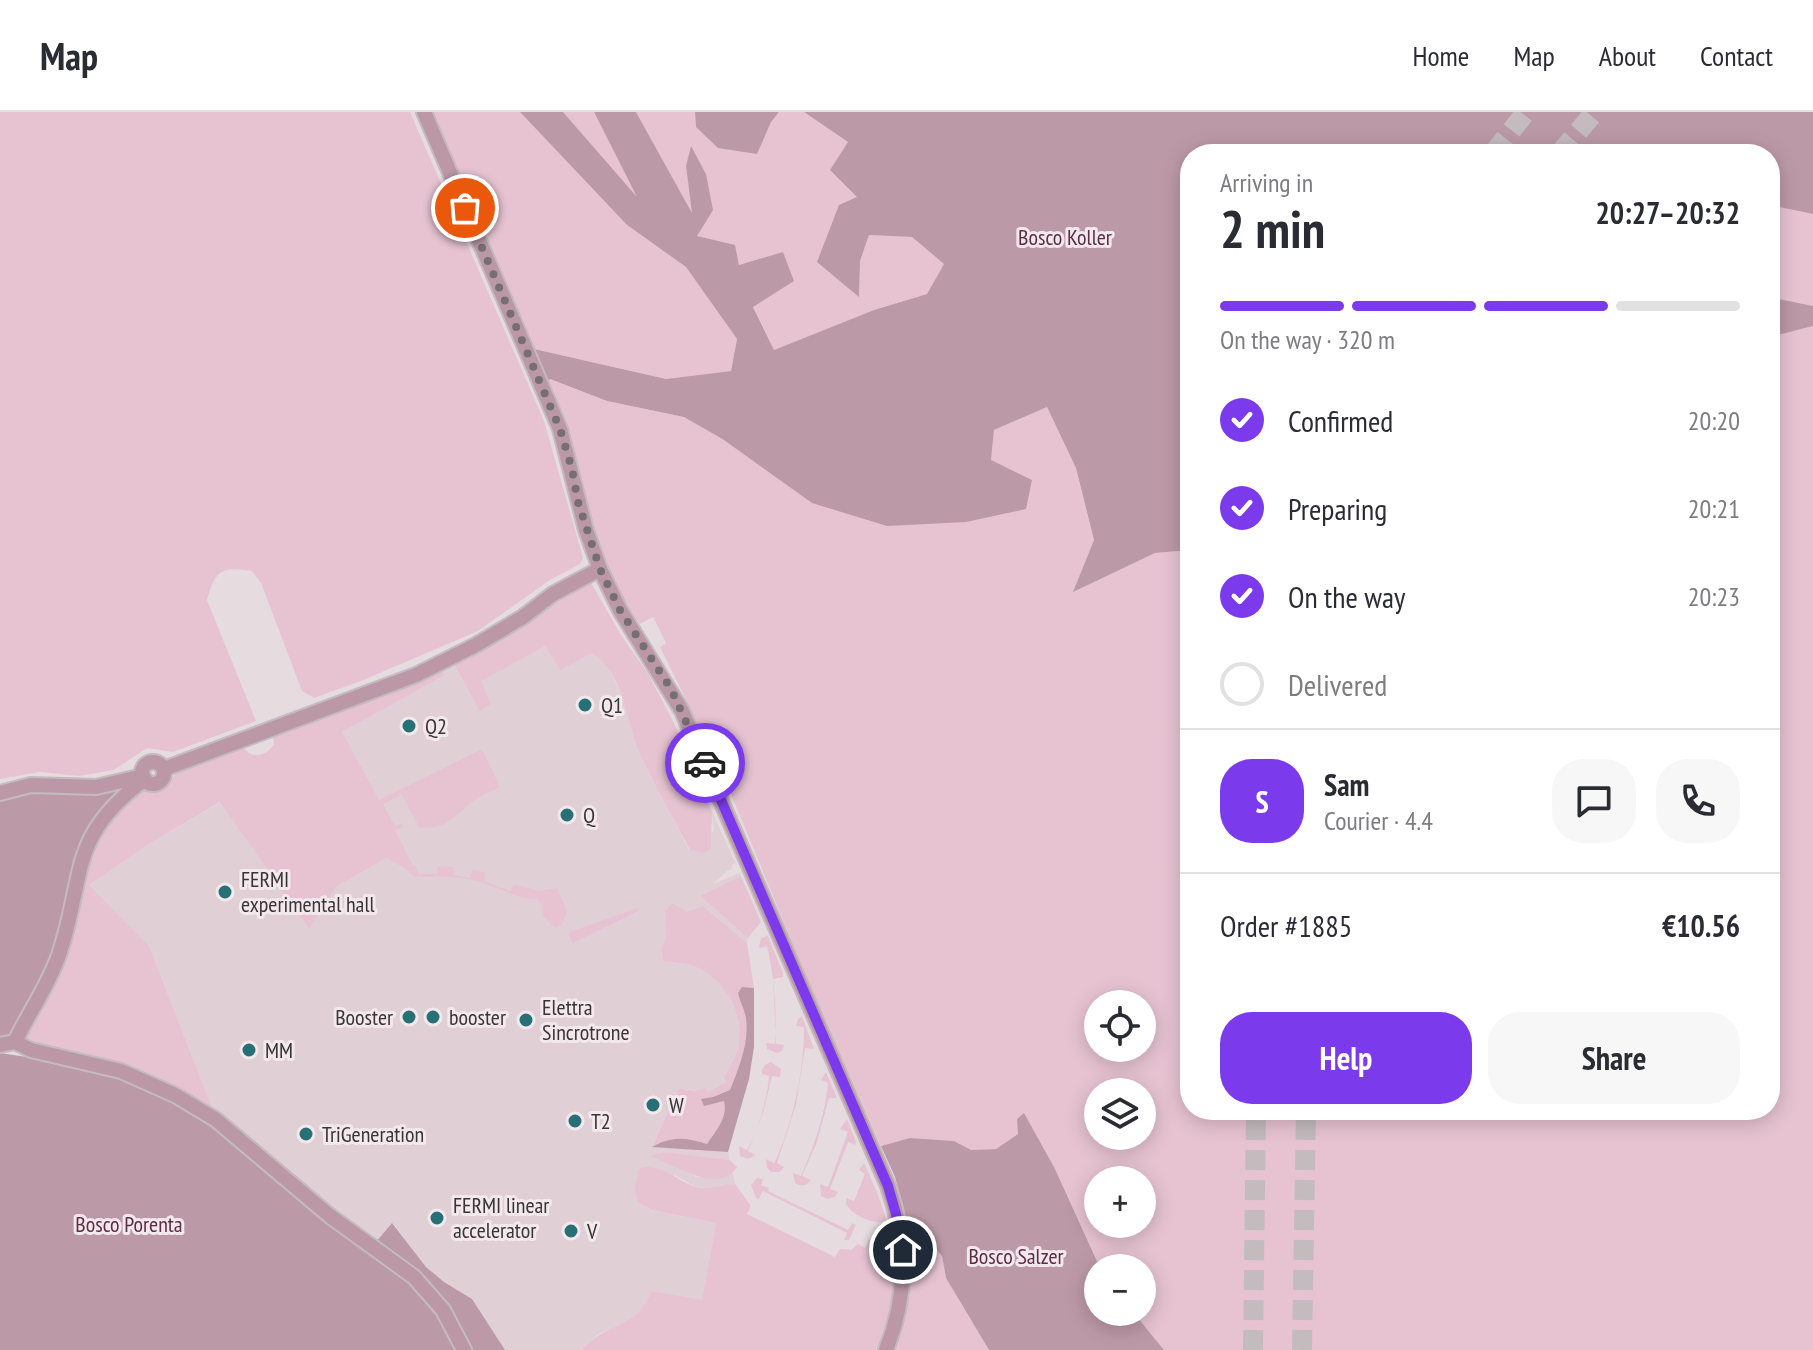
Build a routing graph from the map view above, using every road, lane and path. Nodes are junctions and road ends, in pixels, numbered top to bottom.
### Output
1 (424, 112) edge
2 (600, 569) junction
3 (144, 778) junction
4 (0, 793) edge
5 (7, 1044) edge
6 (464, 1350) edge
7 (886, 1350) edge

1 - 2 street
2 - 3 street
2 - 7 street
3 - 4 street
3 - 5 street
5 - 6 street

